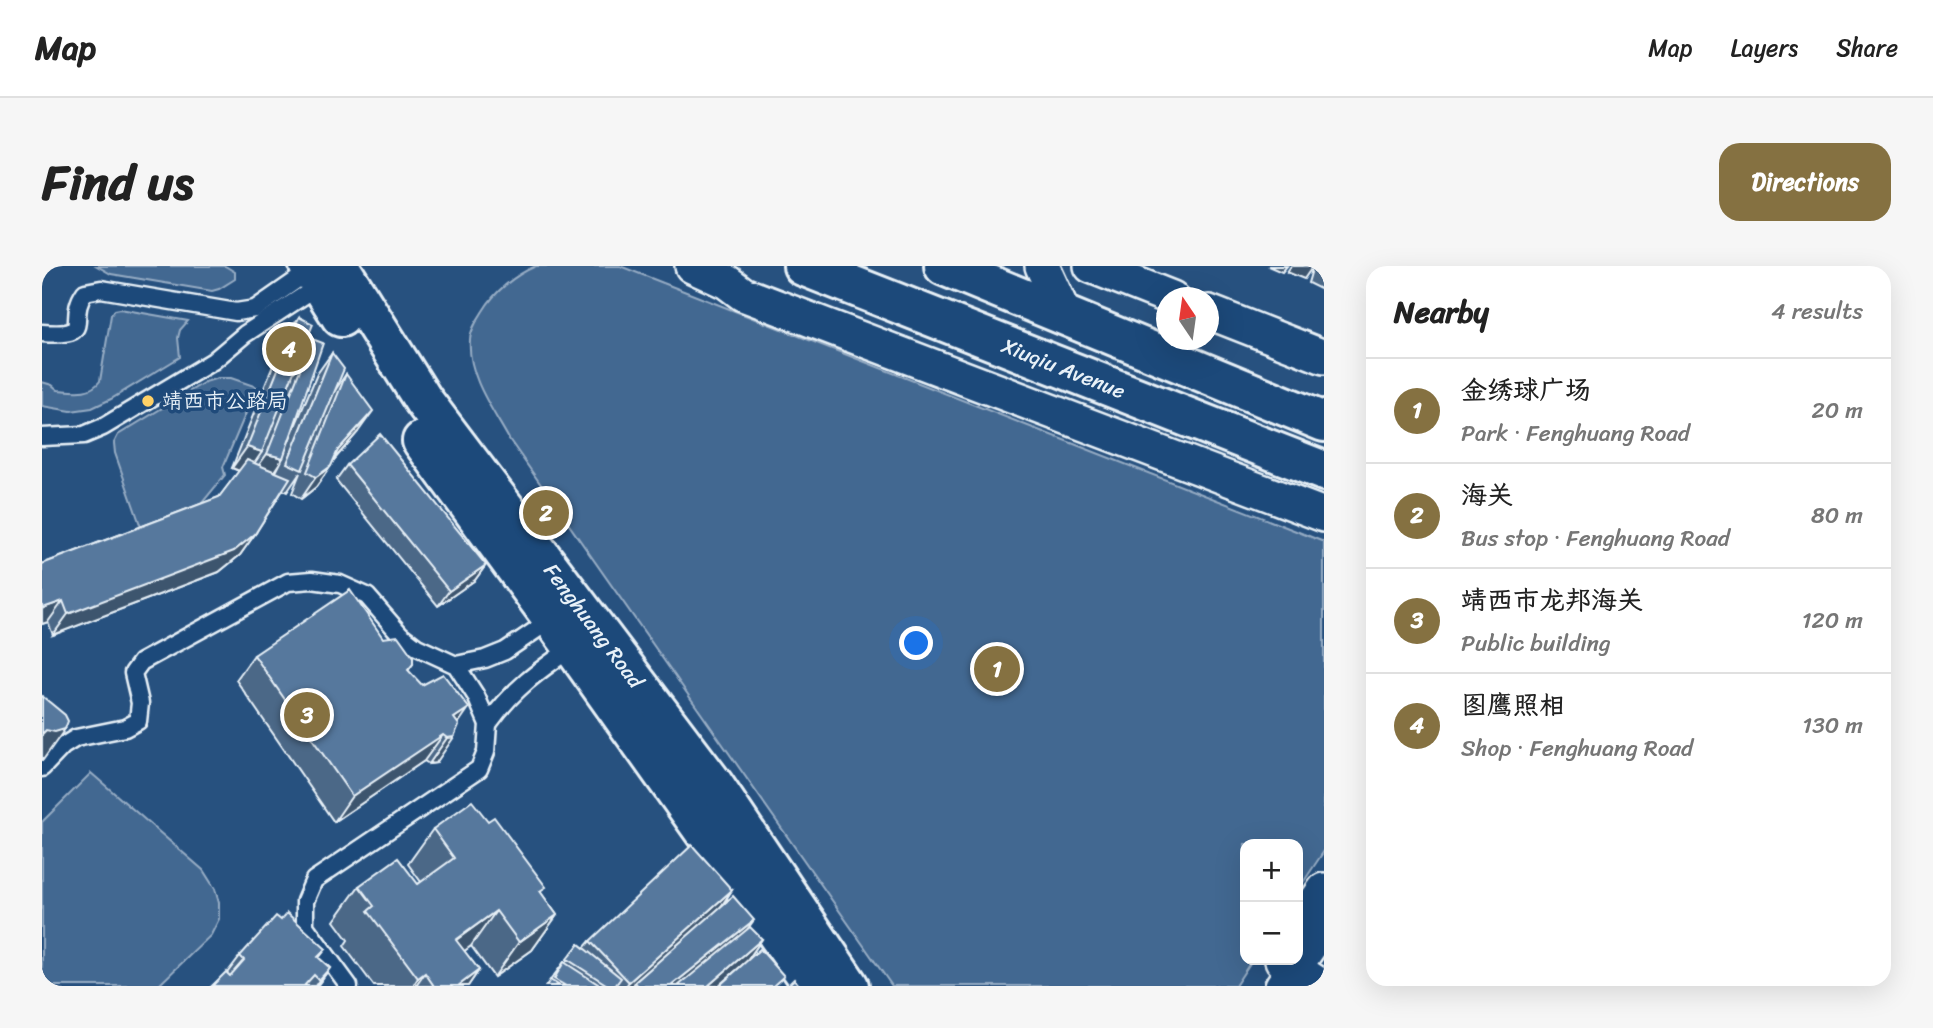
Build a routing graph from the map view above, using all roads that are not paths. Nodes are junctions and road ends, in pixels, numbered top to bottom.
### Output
1 (692, 266) edge
2 (803, 266) edge
3 (944, 266) edge
4 (1042, 266) edge
5 (1091, 266) edge
6 (320, 272) edge
7 (1156, 292) edge
8 (1065, 316) junction
9 (1219, 316) edge
10 (42, 332) edge
11 (1324, 357) edge
12 (1324, 422) edge
13 (42, 438) edge
14 (1324, 471) edge
15 (1324, 515) edge
16 (562, 633) junction
17 (456, 665) junction
18 (488, 724) junction
19 (42, 768) edge
20 (1324, 890) edge
21 (1303, 920) edge
22 (1324, 925) edge
23 (1281, 976) edge
24 (349, 986) edge
25 (814, 986) edge
26 (849, 986) edge

1 - 15 street
2 - 14 main road, Xiuqiu Avenue
3 - 8 main road
4 - 8 street
5 - 7 street
6 - 10 lane
6 - 13 lane
6 - 16 main road, Fenghuang Road
6 - 26 main road, Fenghuang Road
8 - 12 main road
9 - 11 street
16 - 17 lane
16 - 18 lane
16 - 25 main road, Fenghuang Road
17 - 18 lane
17 - 19 lane
18 - 24 lane
20 - 21 street
22 - 23 street

